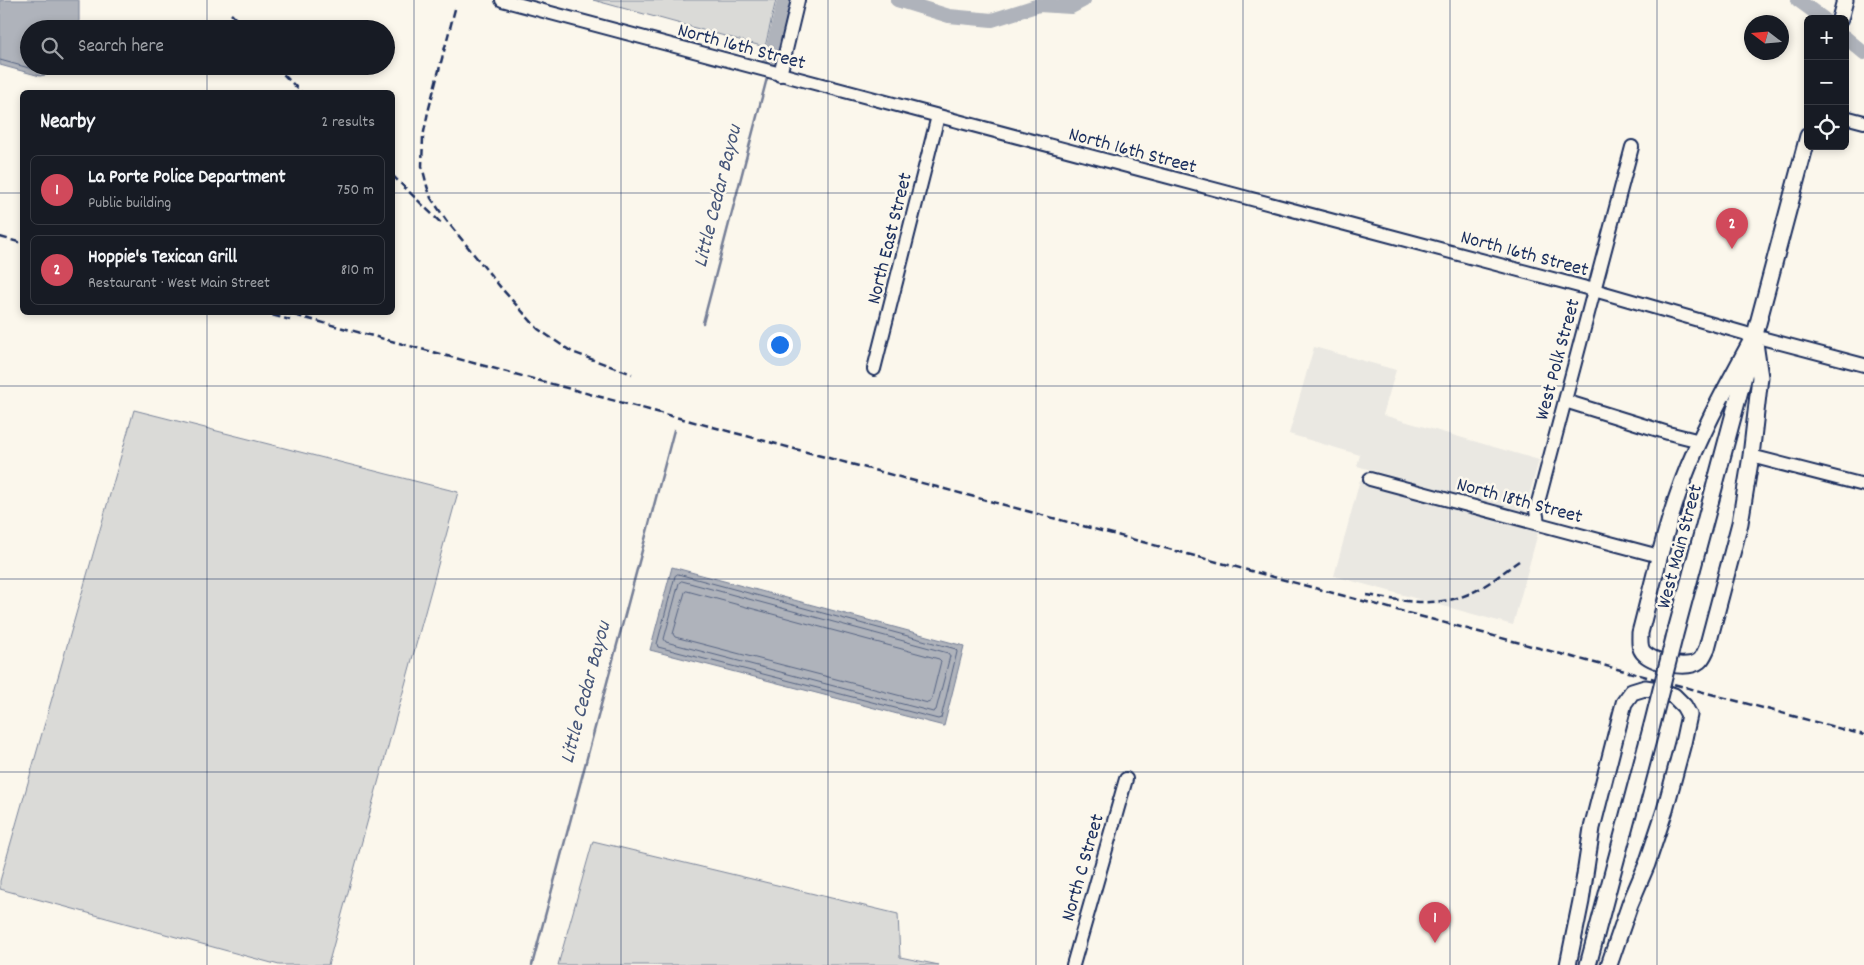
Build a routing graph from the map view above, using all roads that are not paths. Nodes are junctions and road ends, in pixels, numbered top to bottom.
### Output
1 (502, 0) edge
2 (798, 0) edge
3 (1845, 0) edge
4 (1841, 15) edge
5 (780, 75) junction
6 (938, 116) junction
7 (1849, 118) edge
8 (1864, 122) edge
9 (1632, 148) dead end
10 (1804, 150) edge
11 (1594, 290) junction
12 (1754, 336) junction
13 (1864, 365) edge
14 (874, 369) dead end
15 (1565, 400) junction
16 (1700, 441) junction
17 (1751, 456) junction
18 (1370, 479) dead end
19 (1864, 485) edge
20 (1538, 523) junction
21 (1659, 556) junction
22 (1126, 779) dead end
23 (1073, 965) edge
24 (1568, 965) edge
25 (1588, 965) edge
26 (1609, 965) edge

1 - 5 street, North 16th Street
2 - 5 street
3 - 4 main road
5 - 6 street, North 16th Street
6 - 11 street, North 16th Street
6 - 14 street, North East Street
7 - 8 street
9 - 11 street, West Polk Street
10 - 12 main road, West Main Street
11 - 12 street, North 16th Street
11 - 15 street, West Polk Street
12 - 13 street, North 16th Street
12 - 16 main road
12 - 17 main road
12 - 25 main road, West Main Street, bridge
15 - 16 street
15 - 20 street, West Polk Street
16 - 21 main road
17 - 19 street
17 - 21 main road
18 - 20 street, North 18th Street
20 - 21 street, North 18th Street
22 - 23 street, North C Street
24 - 26 main road

